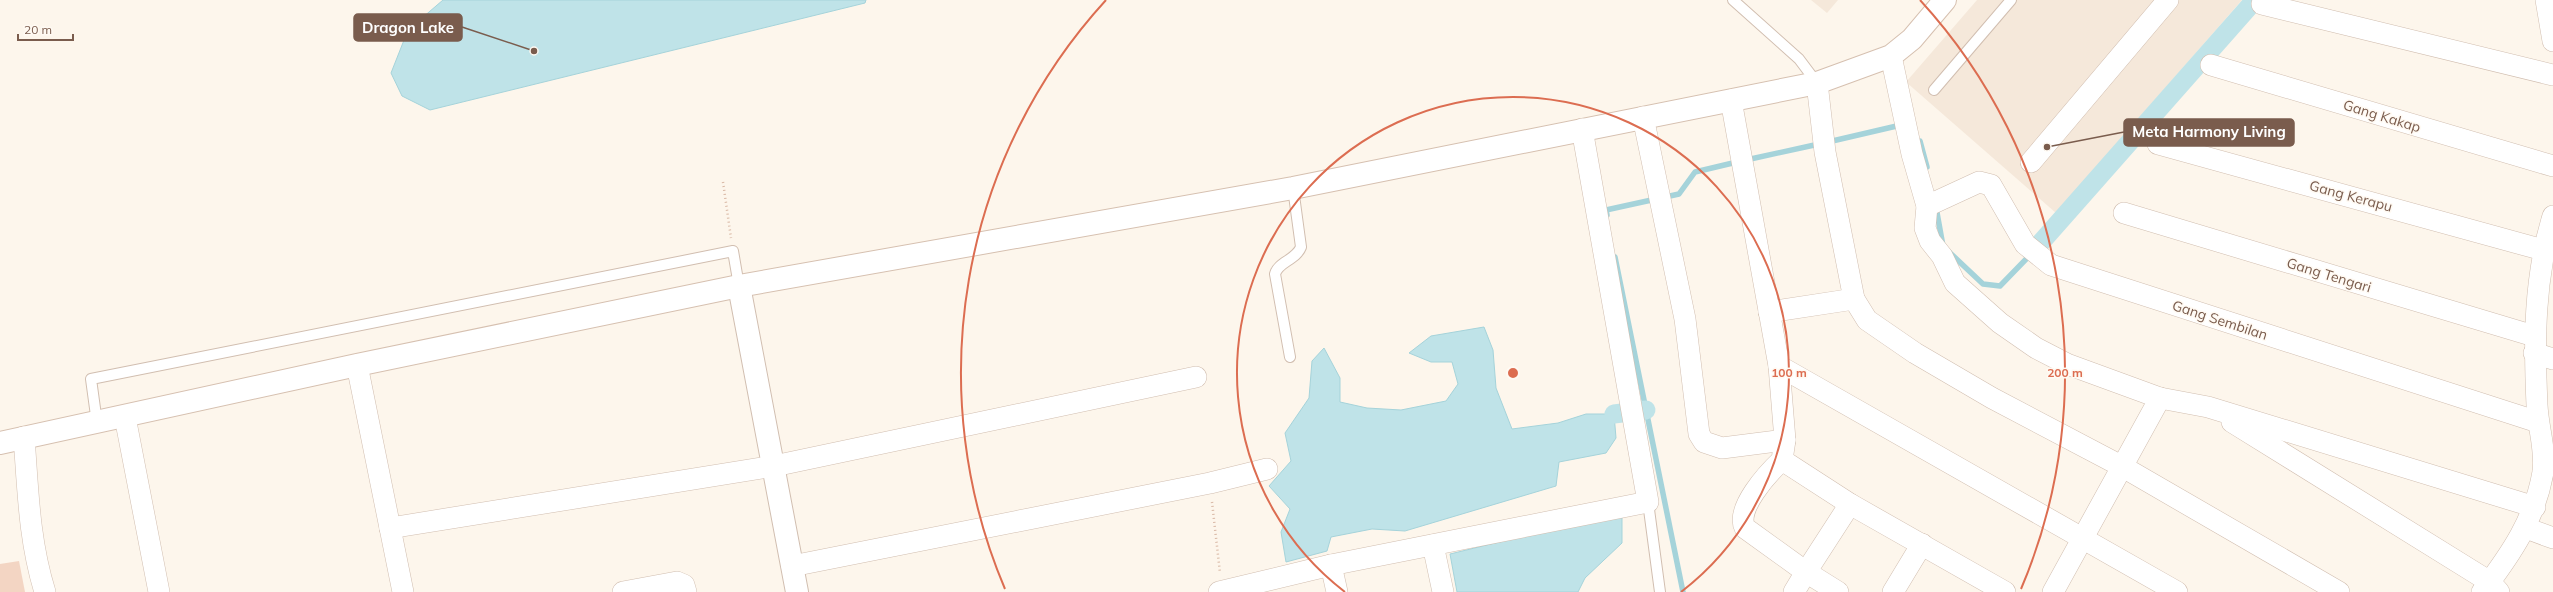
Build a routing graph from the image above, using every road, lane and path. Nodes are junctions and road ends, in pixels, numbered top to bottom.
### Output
1 (1733, 0) edge
2 (1946, 0) edge
3 (2012, 0) edge
4 (2168, 0) edge
5 (2546, 0) edge
6 (2262, 4) dead end
7 (2553, 41) edge
8 (1891, 56) junction
9 (2211, 65) dead end
10 (2553, 75) edge
11 (1817, 83) junction
12 (1934, 90) dead end
13 (1731, 100) junction
14 (1643, 117) junction
15 (1582, 129) junction
16 (2158, 144) dead end
17 (2031, 162) dead end
18 (2553, 166) edge
19 (723, 182) dead end
20 (1293, 188) junction
21 (1933, 203) junction
22 (2124, 214) dead end
23 (2553, 216) edge
24 (2543, 250) junction
25 (733, 251) junction
26 (2546, 274) edge
27 (738, 286) junction
28 (1854, 299) junction
29 (1769, 312) junction
30 (2541, 349) edge
31 (1290, 357) dead end
32 (357, 365) junction
33 (1779, 366) junction
34 (1196, 377) dead end
35 (2160, 398) junction
36 (2208, 407) junction
37 (125, 417) junction
38 (2538, 422) junction
39 (97, 423) junction
40 (24, 437) junction
41 (1785, 440) junction
42 (0, 443) edge
43 (2548, 450) edge
44 (1782, 460) junction
45 (774, 466) junction
46 (2123, 467) junction
47 (1267, 469) dead end
48 (1210, 483) junction
49 (1648, 502) junction
50 (1850, 504) junction
51 (2535, 507) junction
52 (390, 528) junction
53 (2526, 528) junction
54 (2082, 537) junction
55 (2553, 538) edge
56 (1922, 544) junction
57 (1433, 545) junction
58 (1331, 565) junction
59 (792, 566) junction
60 (1806, 572) junction
61 (2491, 589) edge
62 (45, 592) edge
63 (159, 592) edge
64 (403, 592) edge
65 (623, 592) edge
66 (686, 592) edge
67 (797, 592) edge
68 (1222, 592) edge
69 (1337, 592) edge
70 (1443, 592) edge
71 (1660, 592) edge
72 (1794, 592) edge
73 (1838, 592) edge
74 (1893, 592) edge
75 (2005, 592) edge
76 (2052, 592) edge
77 (2177, 592) edge
78 (2339, 592) edge

1 - 11 lane
2 - 8 main road
3 - 12 lane
4 - 17 street
5 - 7 street
6 - 10 street
8 - 11 main road
8 - 21 street
9 - 18 street, Gang Kakap
11 - 13 main road
11 - 28 street
13 - 14 main road
13 - 29 street
14 - 15 main road
14 - 41 street
15 - 20 main road
15 - 49 street
16 - 24 street, Gang Kerapu
19 - 25 path
20 - 27 main road
20 - 31 lane
21 - 35 street
21 - 38 street, Gang Sembilan
22 - 30 street, Gang Tengari
23 - 24 street
24 - 26 street
25 - 27 lane
25 - 39 lane
26 - 30 street
27 - 32 main road
27 - 45 main road
28 - 29 street
28 - 46 street
29 - 33 street
30 - 38 street
32 - 37 main road
32 - 52 street
33 - 41 street
33 - 54 street
34 - 45 street
35 - 36 street
35 - 46 street
36 - 51 street
36 - 61 street
37 - 39 main road
37 - 63 street
38 - 43 street
39 - 40 main road
40 - 42 main road
40 - 62 street
41 - 44 street
43 - 51 street
44 - 50 street
44 - 60 street
45 - 52 street
45 - 59 main road
46 - 54 street
46 - 78 street
47 - 48 street
48 - 59 street
48 - 68 path
49 - 57 street
49 - 71 lane
50 - 56 street
50 - 60 street
51 - 53 street
52 - 64 street
53 - 55 street
53 - 61 street
54 - 76 street
54 - 77 street
56 - 74 street
56 - 75 street
57 - 58 street
57 - 70 street
58 - 68 street
58 - 69 street
59 - 67 main road
60 - 72 street
60 - 73 street
65 - 66 street

